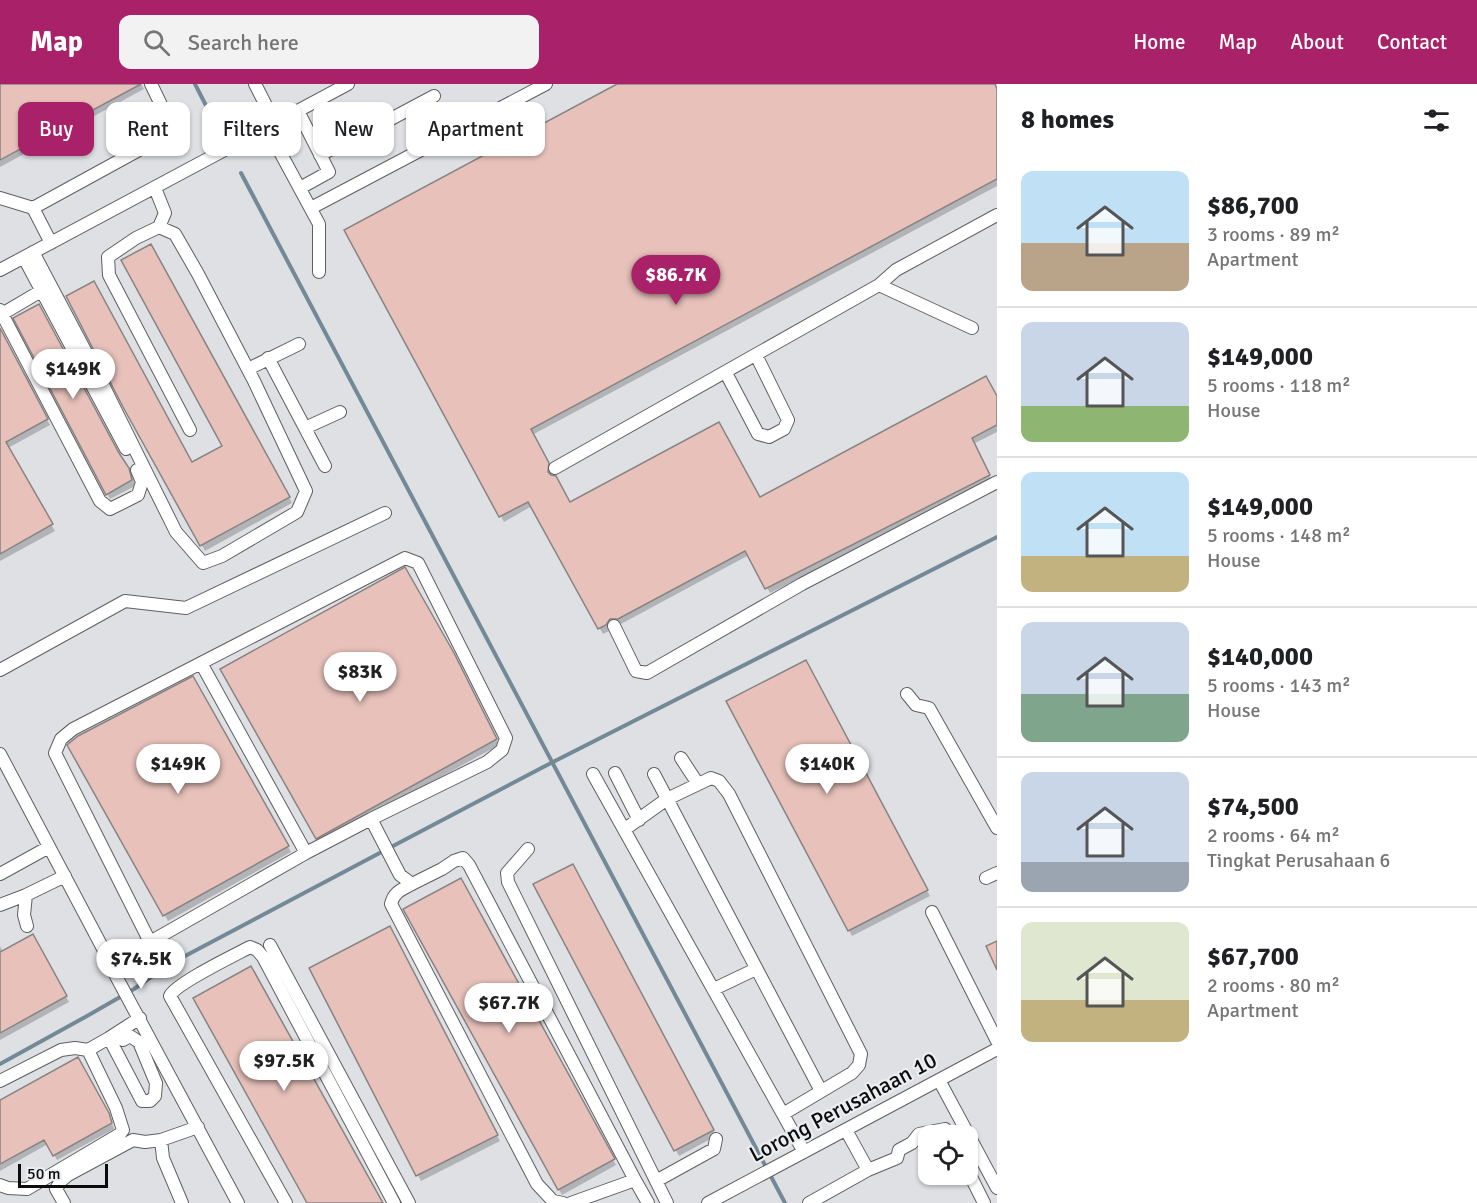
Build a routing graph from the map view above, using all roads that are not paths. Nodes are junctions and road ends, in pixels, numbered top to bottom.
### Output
1 (151, 84) edge
2 (255, 84) edge
3 (348, 84) edge
4 (546, 84) edge
5 (434, 96) dead end
6 (262, 102) edge
7 (301, 109) edge
8 (301, 117) edge
9 (394, 117) edge
10 (313, 141) edge
11 (214, 156) edge
12 (285, 156) edge
13 (321, 156) edge
14 (155, 188) junction
15 (300, 188) junction
16 (0, 198) edge
17 (33, 208) junction
18 (311, 208) junction
19 (997, 215) edge
20 (159, 227) junction
21 (51, 243) junction
22 (29, 255) junction
23 (0, 270) edge
24 (319, 272) dead end
25 (879, 285) junction
26 (41, 291) junction
27 (1, 312) edge
28 (972, 328) dead end
29 (299, 344) dead end
30 (756, 355) junction
31 (268, 358) junction
32 (248, 369) junction
33 (726, 373) junction
34 (340, 412) dead end
35 (305, 429) junction
36 (190, 430) dead end
37 (325, 466) dead end
38 (555, 468) dead end
39 (997, 482) edge
40 (385, 513) dead end
41 (614, 626) dead end
42 (201, 663) junction
43 (0, 670) edge
44 (907, 694) dead end
45 (0, 754) edge
46 (681, 758) dead end
47 (615, 773) dead end
48 (593, 774) dead end
49 (654, 774) dead end
50 (698, 784) junction
51 (667, 799) junction
52 (371, 819) junction
53 (639, 820) junction
54 (997, 828) edge
55 (625, 829) junction
56 (50, 847) junction
57 (528, 849) dead end
58 (306, 853) junction
59 (0, 874) edge
60 (65, 876) junction
61 (412, 884) junction
62 (26, 895) junction
63 (0, 905) edge
64 (932, 912) dead end
65 (27, 926) dead end
66 (150, 942) junction
67 (270, 945) dead end
68 (109, 960) junction
69 (756, 969) junction
70 (714, 989) junction
71 (140, 1018) junction
72 (109, 1038) junction
73 (123, 1040) dead end
74 (997, 1041) edge
75 (997, 1049) edge
76 (88, 1050) junction
77 (939, 1080) junction
78 (0, 1081) edge
79 (821, 1091) junction
80 (783, 1114) junction
81 (198, 1127) junction
82 (846, 1130) junction
83 (918, 1135) edge
84 (716, 1139) dead end
85 (161, 1140) junction
86 (804, 1152) junction
87 (868, 1170) junction
88 (635, 1180) junction
89 (656, 1180) junction
90 (0, 1185) edge
91 (975, 1185) edge
92 (997, 1188) edge
93 (64, 1203) edge
94 (182, 1203) edge
95 (238, 1203) edge
96 (286, 1203) edge
97 (394, 1203) edge
98 (410, 1203) edge
99 (563, 1203) edge
100 (572, 1203) edge
101 (648, 1203) edge
102 (667, 1203) edge
103 (708, 1203) edge
104 (809, 1203) edge
105 (984, 1203) edge

1 - 17 street
2 - 6 street
3 - 7 street
4 - 18 street
5 - 9 street
8 - 10 street
11 - 14 street
12 - 15 street
13 - 15 street
14 - 20 street
14 - 21 street
15 - 18 street
16 - 17 street
17 - 21 street
18 - 24 street
19 - 25 street
20 - 32 street
20 - 36 street
21 - 22 street
22 - 23 street
22 - 26 street
22 - 32 street
25 - 28 street
25 - 30 street
26 - 27 street
26 - 27 street
29 - 31 street
30 - 33 street
30 - 33 street
31 - 32 street
31 - 35 street
33 - 38 street
34 - 35 street
35 - 37 street
39 - 41 street
40 - 43 street
42 - 52 street
42 - 58 street
42 - 66 street
44 - 54 street
45 - 56 street
46 - 50 street
47 - 53 street
48 - 55 street
49 - 51 street
50 - 51 street
50 - 79 street
51 - 53 street
51 - 69 street
52 - 58 street
52 - 61 street
53 - 55 street
55 - 70 street
56 - 59 street
56 - 60 street
57 - 89 street
58 - 66 street
60 - 62 street
60 - 68 street
61 - 88 street
61 - 99 street
62 - 63 street
62 - 65 street
64 - 74 street
66 - 68 street
67 - 98 street
68 - 71 street
69 - 70 street
69 - 79 street
70 - 80 street
71 - 72 street
71 - 81 street
72 - 73 street
72 - 76 street
75 - 77 street, Lorong Perusahaan 10
76 - 78 street
76 - 90 street
77 - 82 street, Lorong Perusahaan 10
77 - 92 street
79 - 80 street
80 - 86 street
81 - 85 street
81 - 95 street
82 - 86 street, Lorong Perusahaan 10
82 - 87 street
83 - 87 street
84 - 89 street
85 - 93 street
85 - 94 street
86 - 103 street, Lorong Perusahaan 10
87 - 104 street
88 - 100 street
88 - 101 street
89 - 102 street
91 - 105 street
96 - 97 street

